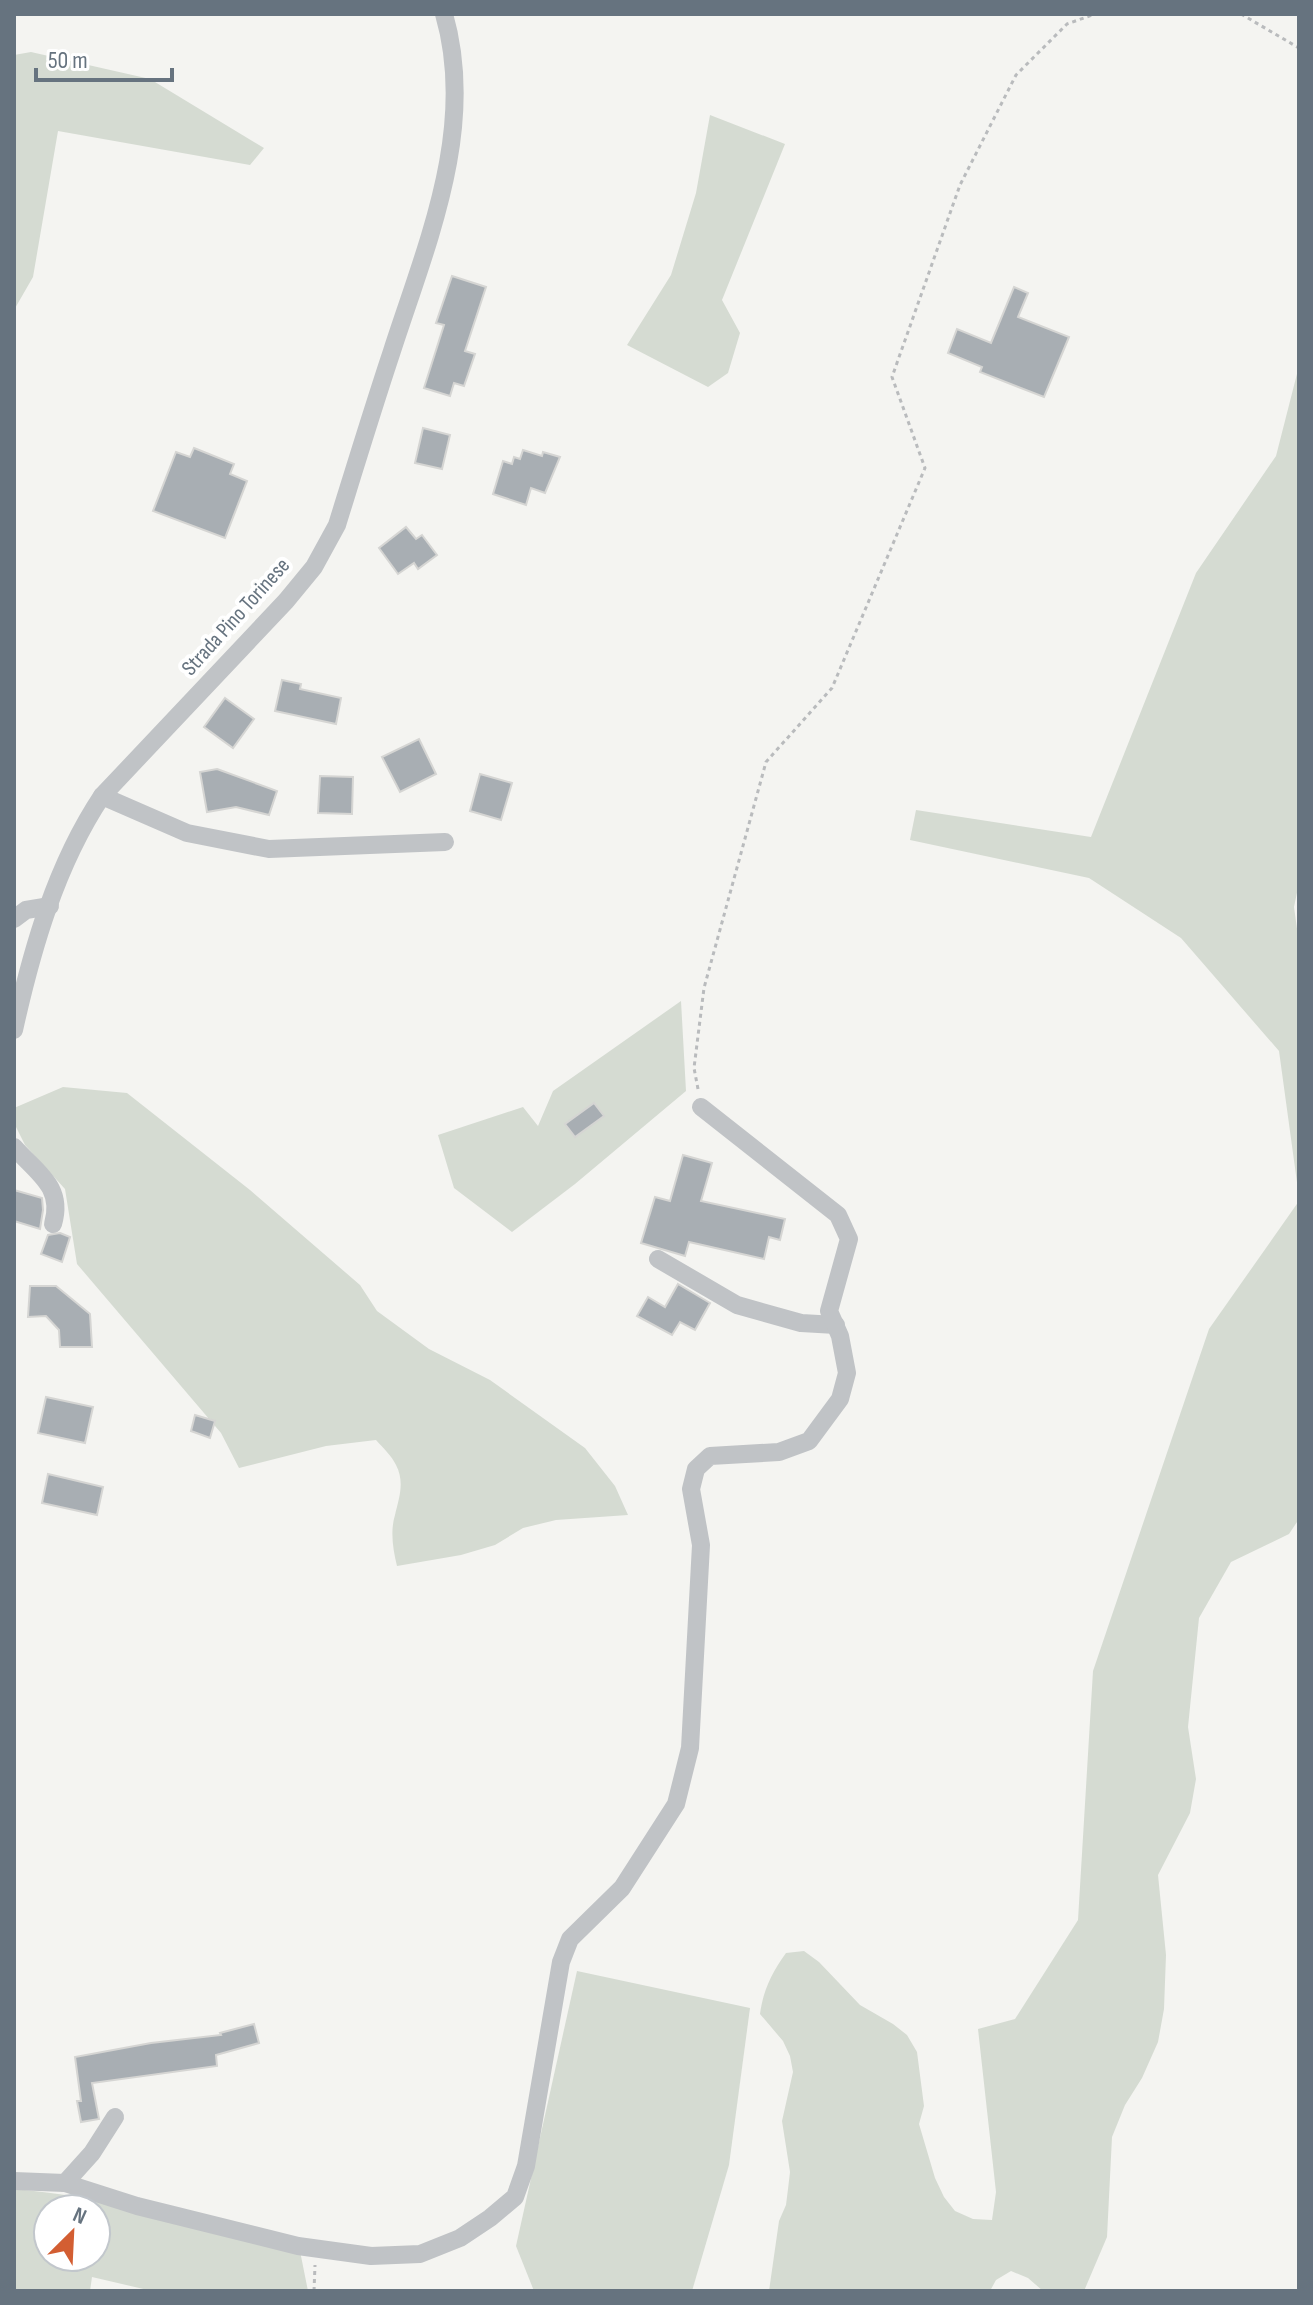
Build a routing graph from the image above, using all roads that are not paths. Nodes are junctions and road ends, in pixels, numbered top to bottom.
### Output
1 (444, 14) edge
2 (102, 796) junction
3 (445, 842) dead end
4 (50, 906) junction
5 (14, 919) edge
6 (14, 1030) edge
7 (701, 1107) road end
8 (14, 1147) edge
9 (53, 1224) dead end
10 (658, 1259) dead end
11 (836, 1325) junction
12 (115, 2117) dead end
13 (14, 2181) edge
14 (65, 2183) junction

1 - 2 street, Strada Pino Torinese
2 - 3 street
2 - 4 street, Strada Pino Torinese
4 - 5 street
4 - 6 street, Strada Pino Torinese
7 - 11 street
8 - 9 street
10 - 11 street
11 - 14 street
12 - 14 street
13 - 14 street

